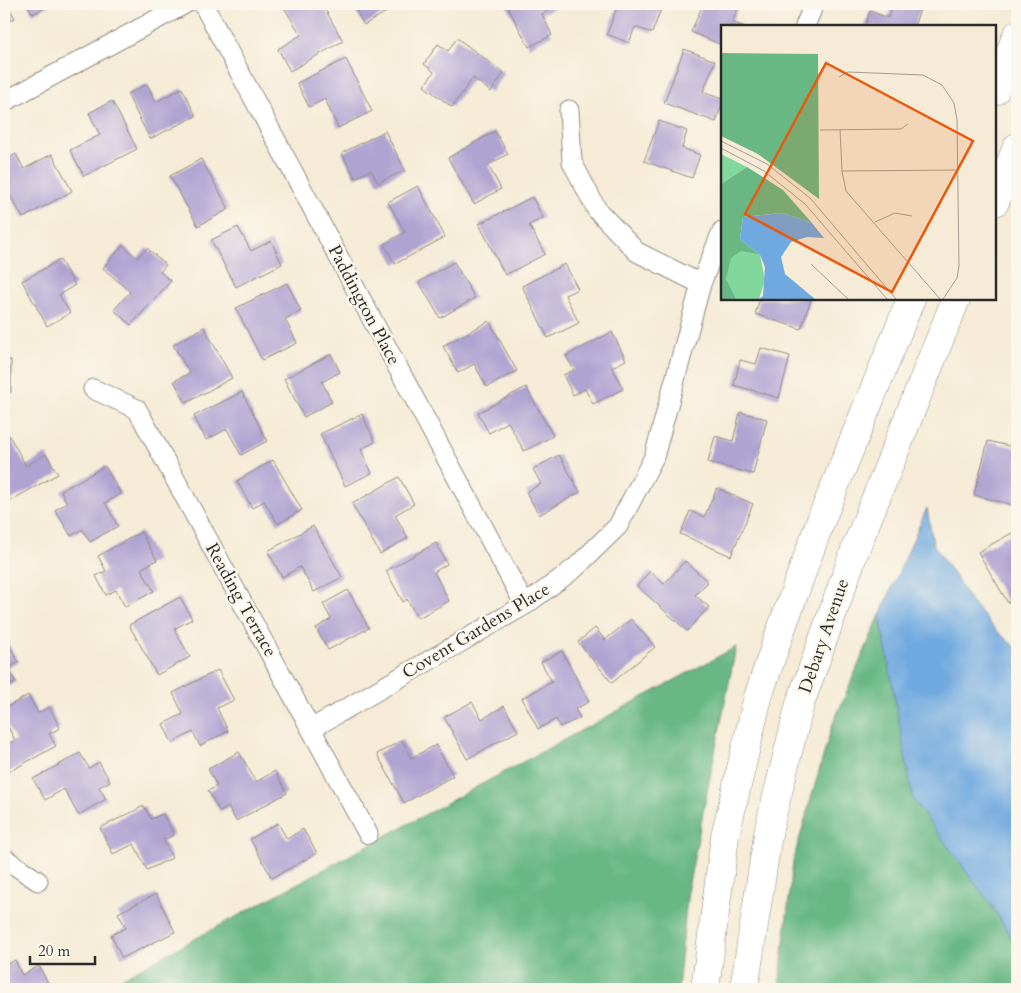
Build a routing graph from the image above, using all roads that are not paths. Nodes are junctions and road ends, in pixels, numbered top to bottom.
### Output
1 (185, 4) edge
2 (203, 4) edge
3 (814, 4) edge
4 (805, 25) edge
5 (1017, 36) edge
6 (996, 88) edge
7 (4, 102) edge
8 (568, 110) dead end
9 (1017, 146) edge
10 (996, 199) edge
11 (721, 234) edge
12 (701, 284) junction
13 (910, 300) edge
14 (956, 300) edge
15 (93, 389) dead end
16 (525, 605) junction
17 (311, 728) junction
18 (368, 834) dead end
19 (4, 858) edge
20 (38, 881) dead end
21 (705, 989) edge
22 (744, 989) edge

1 - 7 street
2 - 16 street, Paddington Place
3 - 4 street
5 - 6 main road
8 - 12 street
9 - 10 main road
11 - 12 street, Covent Gardens Place
12 - 16 street, Covent Gardens Place
13 - 21 main road
14 - 22 main road, Debary Avenue
15 - 17 street, Reading Terrace
16 - 17 street, Covent Gardens Place
17 - 18 street, Reading Terrace
19 - 20 street

